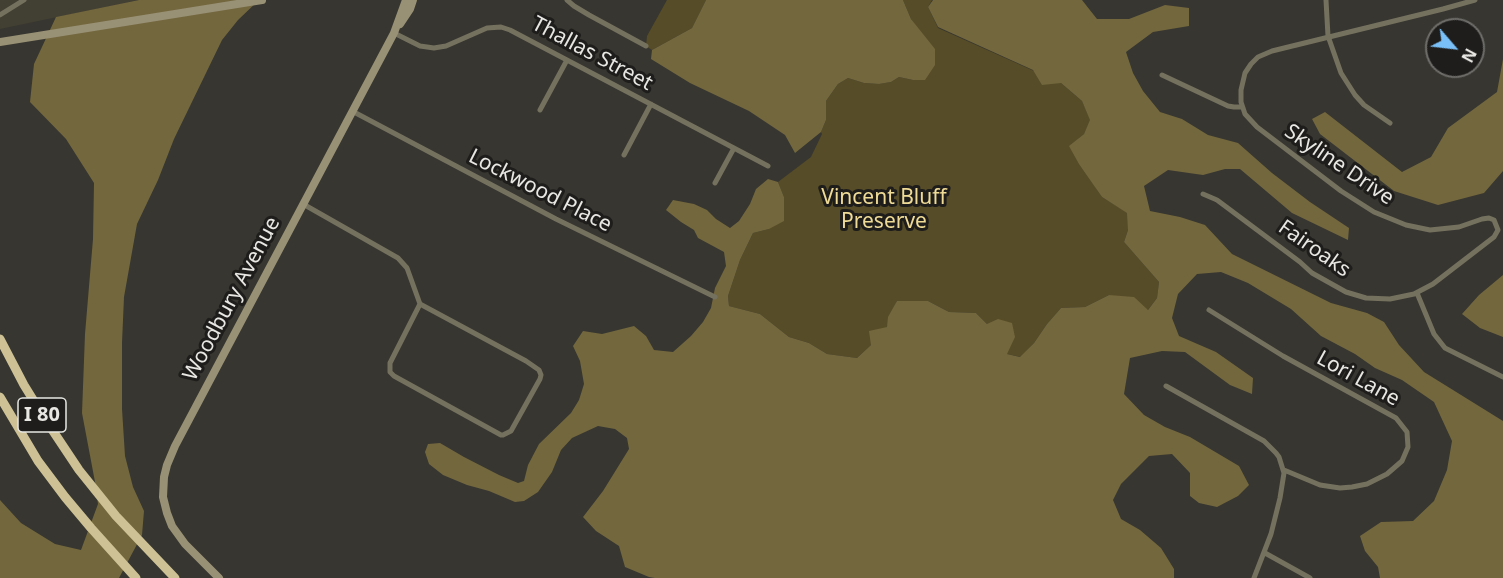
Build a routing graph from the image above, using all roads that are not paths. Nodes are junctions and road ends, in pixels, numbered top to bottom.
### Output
1 (24, 0) edge
2 (262, 0) edge
3 (406, 0) edge
4 (413, 0) edge
5 (567, 0) edge
6 (1326, 0) edge
7 (1475, 0) edge
8 (0, 15) edge
9 (394, 33) junction
10 (1328, 36) junction
11 (0, 42) edge
12 (646, 46) dead end
13 (567, 60) junction
14 (1162, 75) dead end
15 (651, 104) junction
16 (1242, 107) junction
17 (540, 110) dead end
18 (352, 111) junction
19 (1390, 123) dead end
20 (734, 148) junction
21 (624, 155) dead end
22 (768, 166) dead end
23 (715, 183) dead end
24 (1203, 194) dead end
25 (303, 204) junction
26 (1499, 223) edge
27 (1417, 293) junction
28 (715, 297) dead end
29 (420, 304) junction
30 (1209, 310) dead end
31 (0, 339) edge
32 (1503, 377) edge
33 (1166, 386) dead end
34 (0, 397) edge
35 (1284, 470) junction
36 (1265, 553) junction
37 (136, 578) edge
38 (176, 578) edge
39 (219, 578) edge
40 (1254, 578) edge
41 (1310, 578) edge

1 - 8 street
2 - 11 main road
3 - 9 main road, Woodbury Avenue
4 - 9 main road, Woodbury Avenue
5 - 12 street
6 - 10 street
7 - 10 street
9 - 13 street, Thallas Street
9 - 18 main road, Woodbury Avenue
10 - 16 street
10 - 19 street
13 - 15 street, Thallas Street
13 - 17 street
14 - 16 street
15 - 20 street, Thallas Street
15 - 21 street
16 - 26 street, Skyline Drive
18 - 25 main road, Woodbury Avenue
18 - 28 street, Lockwood Place
20 - 22 street, Thallas Street
20 - 23 street
24 - 27 street, Fairoaks
25 - 29 street
25 - 39 main road, Woodbury Avenue
26 - 27 street, Skyline Drive
27 - 32 street
29 - 29 street
30 - 35 street, Lori Lane
31 - 38 highway, I 80
33 - 35 street
34 - 37 highway, I 80
35 - 36 street
36 - 40 street
36 - 41 street

